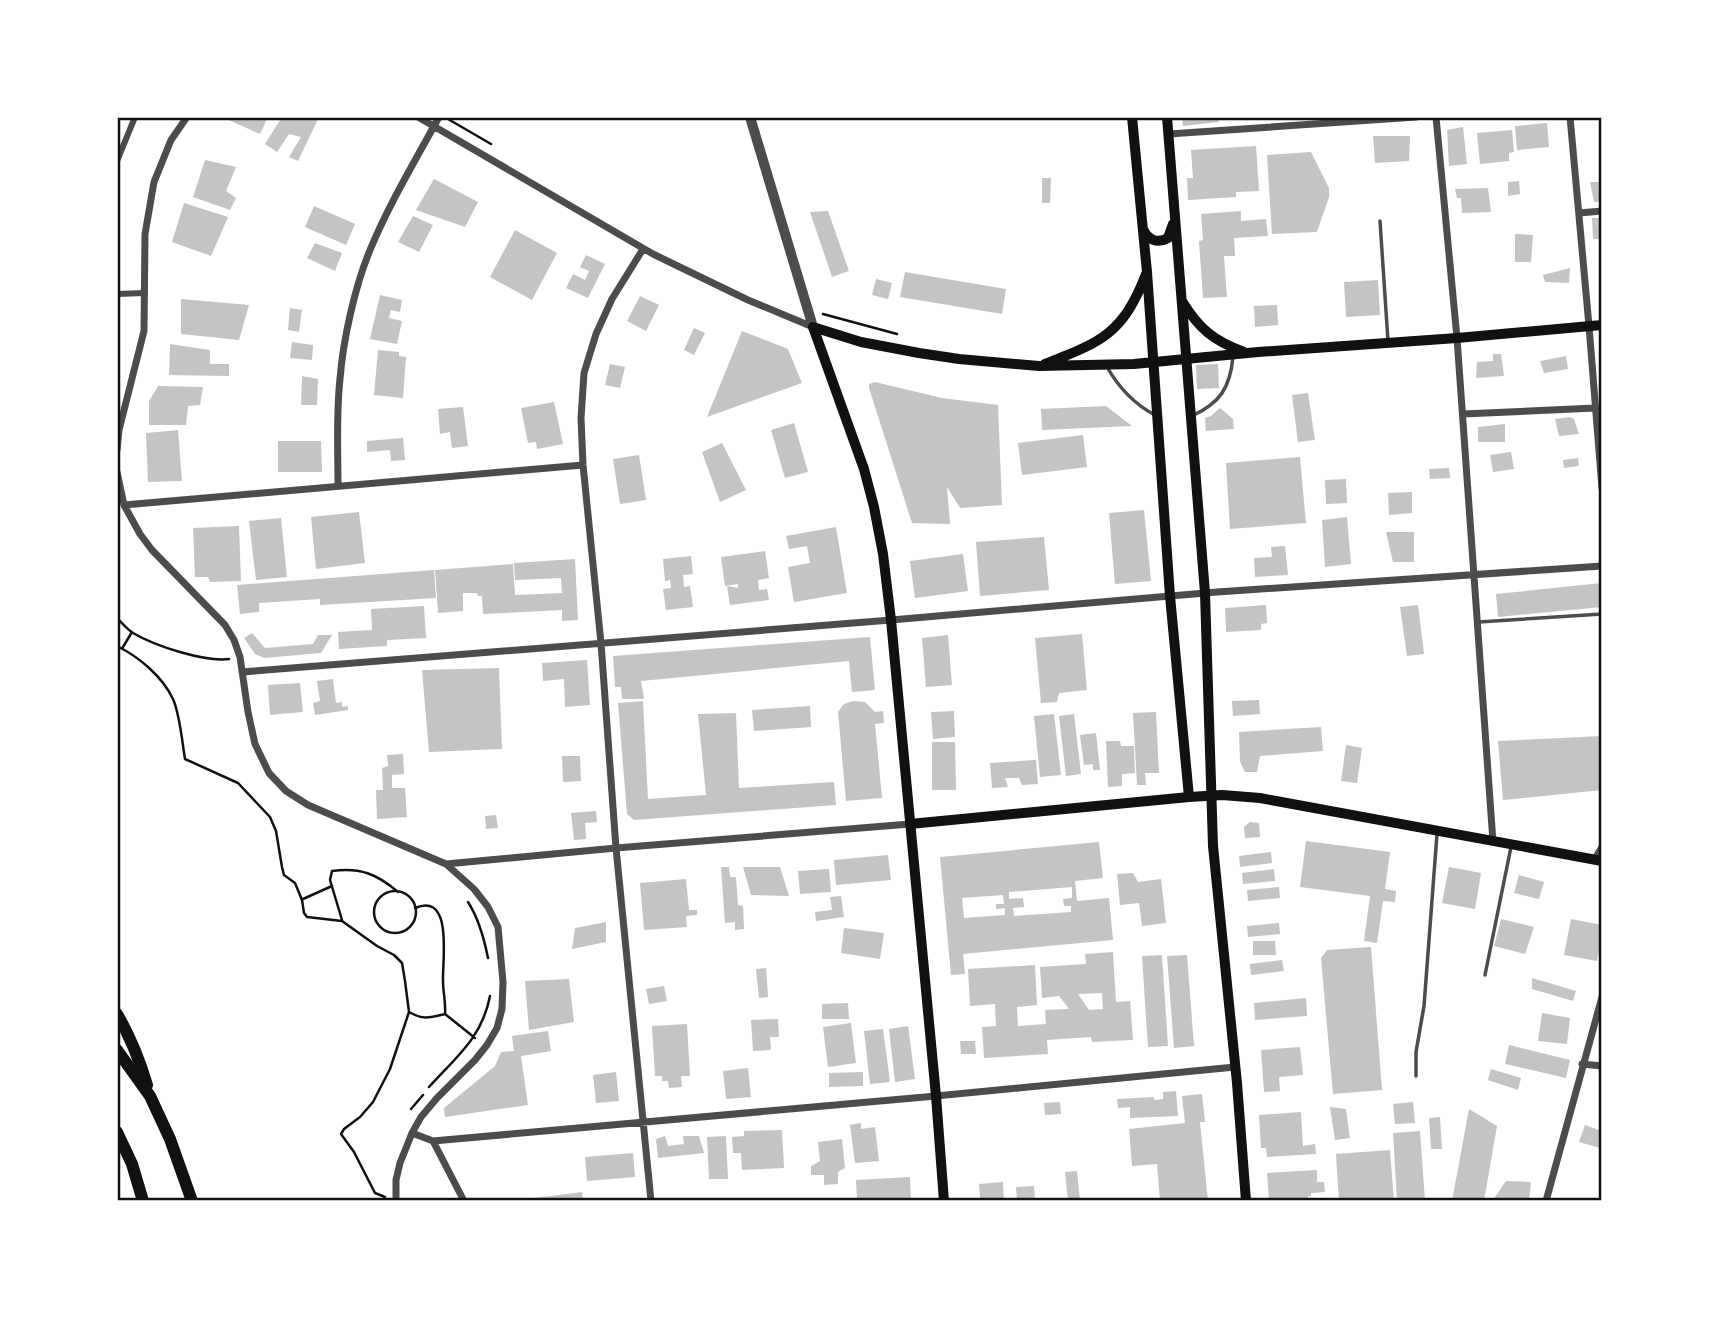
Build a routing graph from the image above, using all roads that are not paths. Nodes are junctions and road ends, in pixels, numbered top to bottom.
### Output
1 (135, 117) edge
2 (187, 117) edge
3 (418, 117) edge
4 (439, 117) edge
5 (750, 117) edge
6 (1132, 117) edge
7 (1167, 117) edge
8 (1286, 117) edge
9 (1416, 117) edge
10 (1436, 117) edge
11 (1570, 117) edge
12 (1286, 126) junction
13 (434, 127) junction
14 (1169, 134) junction
15 (117, 161) edge
16 (1602, 211) edge
17 (1175, 212) junction
18 (1579, 213) junction
19 (1380, 221) dead end
20 (1142, 227) junction
21 (643, 249) junction
22 (1147, 272) junction
23 (145, 293) junction
24 (117, 294) edge
25 (1181, 299) junction
26 (1602, 325) edge
27 (1589, 326) junction
28 (813, 327) junction
29 (1457, 338) junction
30 (1388, 343) junction
31 (1246, 353) junction
32 (1233, 354) junction
33 (1185, 359) junction
34 (1154, 362) junction
35 (1106, 365) junction
36 (1039, 366) junction
37 (1595, 408) junction
38 (1463, 414) junction
39 (1158, 416) junction
40 (1190, 416) junction
41 (117, 450) edge
42 (583, 465) junction
43 (117, 472) edge
44 (338, 486) junction
45 (1602, 488) edge
46 (124, 505) junction
47 (1602, 566) edge
48 (1474, 575) junction
49 (1205, 593) junction
50 (1170, 596) junction
51 (1602, 614) edge
52 (891, 620) junction
53 (1477, 622) junction
54 (601, 643) junction
55 (242, 672) junction
56 (1211, 796) junction
57 (1189, 797) junction
58 (910, 824) junction
59 (1437, 831) junction
60 (1493, 842) junction
61 (1511, 845) junction
62 (1602, 846) edge
63 (616, 848) junction
64 (1598, 861) edge
65 (446, 864) junction
66 (1485, 975) dead end
67 (1602, 997) edge
68 (117, 1014) edge
69 (117, 1050) edge
70 (1582, 1064) junction
71 (1602, 1066) edge
72 (1235, 1067) junction
73 (1416, 1076) dead end
74 (150, 1096) junction
75 (936, 1096) junction
76 (644, 1122) junction
77 (117, 1132) edge
78 (412, 1133) junction
79 (433, 1140) junction
80 (144, 1201) edge
81 (192, 1201) edge
82 (396, 1201) edge
83 (464, 1201) edge
84 (651, 1201) edge
85 (944, 1201) edge
86 (1247, 1201) edge
87 (1546, 1201) edge

1 - 15 street
2 - 23 street
3 - 13 street
4 - 13 street
5 - 28 street
6 - 20 main road
7 - 14 main road
8 - 12 street
9 - 12 street
10 - 29 street
11 - 18 street
12 - 14 street
13 - 21 street
13 - 44 street
14 - 17 main road
16 - 18 street
17 - 20 main road
17 - 25 main road
18 - 27 street
19 - 30 lane
20 - 22 main road
21 - 28 street
21 - 42 street
22 - 34 main road
22 - 36 main road
23 - 24 street
23 - 41 street
25 - 31 main road
25 - 33 main road
26 - 27 main road
27 - 29 main road
27 - 37 street
28 - 36 main road
28 - 52 main road
29 - 30 main road
29 - 38 street
30 - 31 main road
31 - 32 main road
32 - 33 main road
32 - 40 lane
33 - 34 main road
33 - 40 main road
34 - 35 main road
34 - 39 main road
35 - 36 main road
35 - 39 lane
37 - 38 street
37 - 45 street
38 - 48 street
39 - 50 main road
40 - 49 main road
42 - 44 street
42 - 54 street
43 - 46 street
44 - 46 street
46 - 55 street
47 - 48 street
48 - 49 street
48 - 53 street
49 - 50 street
49 - 56 main road
50 - 52 street
50 - 57 main road
51 - 53 lane
52 - 54 street
52 - 58 main road
53 - 60 street
54 - 55 street
54 - 63 street
55 - 65 street
56 - 57 main road
56 - 59 main road
56 - 72 main road
57 - 58 main road
58 - 63 street
58 - 75 main road
59 - 60 main road
59 - 73 lane
60 - 61 main road
61 - 64 main road
61 - 66 lane
62 - 64 street
63 - 65 street
63 - 76 street
65 - 78 street
67 - 70 street
68 - 74 highway
69 - 74 highway
70 - 71 street
70 - 87 street
72 - 75 street
72 - 86 main road
74 - 81 highway
75 - 76 street
75 - 85 main road
76 - 79 street
76 - 84 street
77 - 80 highway
78 - 79 street
78 - 82 street
79 - 83 street

